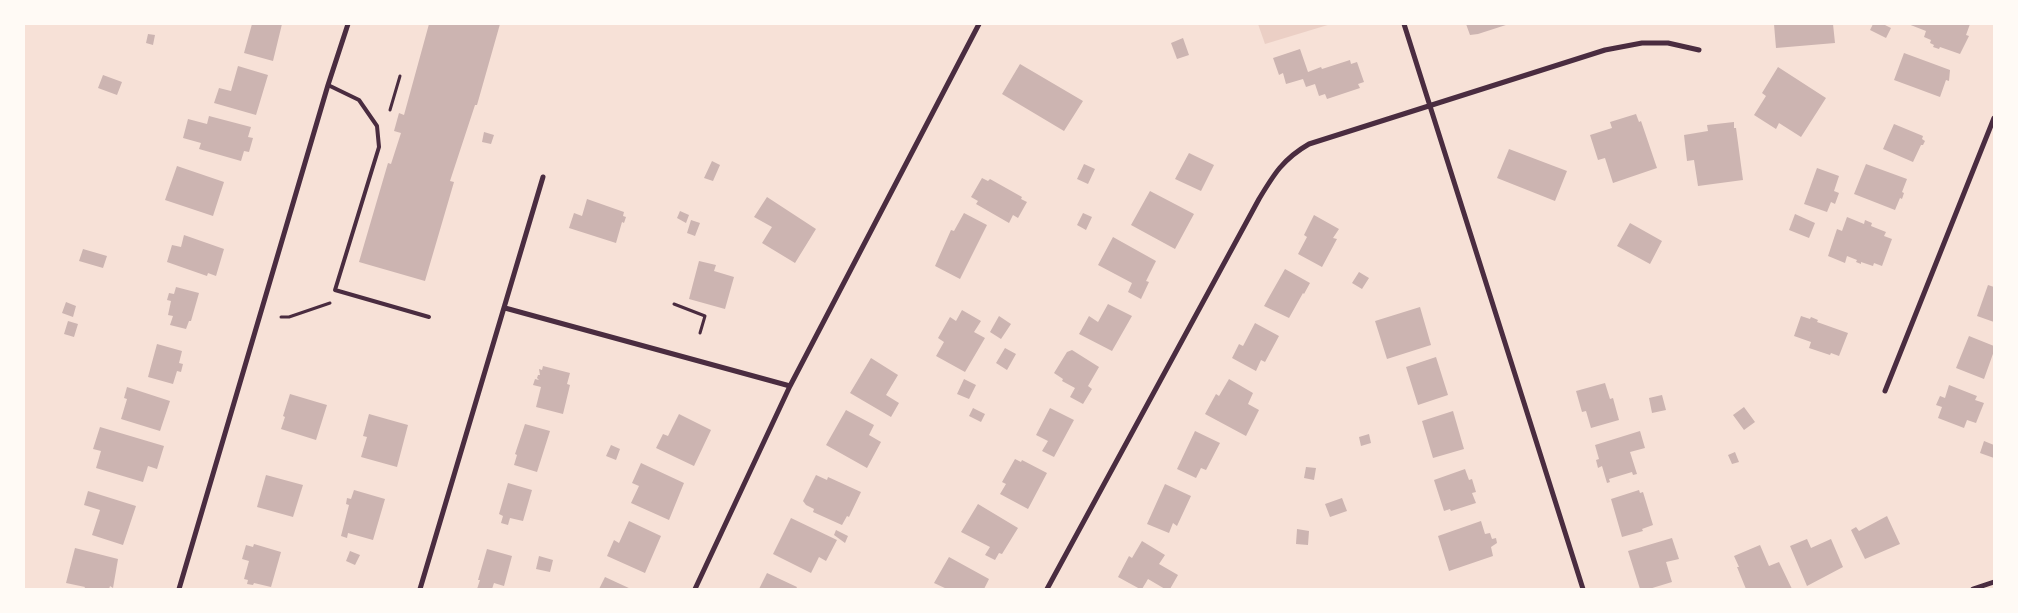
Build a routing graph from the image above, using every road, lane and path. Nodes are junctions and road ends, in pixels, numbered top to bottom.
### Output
1 (348, 24) edge
2 (979, 24) edge
3 (1404, 24) edge
4 (1699, 50) dead end
5 (400, 76) dead end
6 (328, 85) junction
7 (1430, 107) junction
8 (390, 110) dead end
9 (1994, 118) edge
10 (543, 177) dead end
11 (334, 302) dead end
12 (674, 304) dead end
13 (505, 308) junction
14 (281, 317) dead end
15 (429, 317) dead end
16 (700, 333) dead end
17 (790, 386) junction
18 (1885, 391) dead end
19 (1994, 582) edge
20 (179, 589) edge
21 (420, 589) edge
22 (696, 589) edge
23 (1047, 589) edge
24 (1583, 589) edge
25 (1973, 589) edge

1 - 6 street
2 - 17 street
3 - 7 street
4 - 7 street
5 - 8 path
6 - 15 lane
6 - 20 street
7 - 23 street
7 - 24 street
9 - 18 street
10 - 13 street
11 - 14 path
12 - 16 path
13 - 17 street
13 - 21 street
17 - 22 street
19 - 25 street

